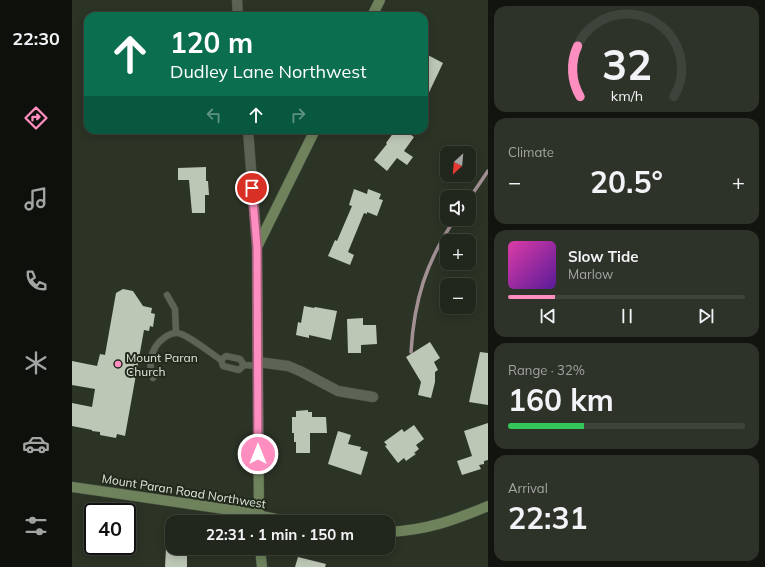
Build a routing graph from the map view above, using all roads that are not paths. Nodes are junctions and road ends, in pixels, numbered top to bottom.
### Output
1 (237, 0) edge
2 (380, 0) edge
3 (238, 12) edge
4 (374, 12) edge
5 (248, 134) edge
6 (313, 134) edge
7 (257, 247) junction
8 (167, 295) dead end
9 (176, 333) junction
10 (221, 360) junction
11 (258, 364) junction
12 (244, 365) junction
13 (153, 378) dead end
14 (373, 397) dead end
15 (72, 487) edge
16 (488, 506) edge
17 (237, 515) edge
18 (258, 515) edge
19 (395, 532) edge
20 (261, 555) edge
21 (262, 567) edge

1 - 3 street
2 - 4 street
5 - 7 street
6 - 7 street
7 - 11 street
8 - 9 lane
9 - 10 lane
9 - 13 lane
10 - 12 lane
10 - 12 lane
11 - 12 lane
11 - 14 street
11 - 18 street
15 - 17 street, Mount Paran Road Northwest
16 - 19 street
20 - 21 street

